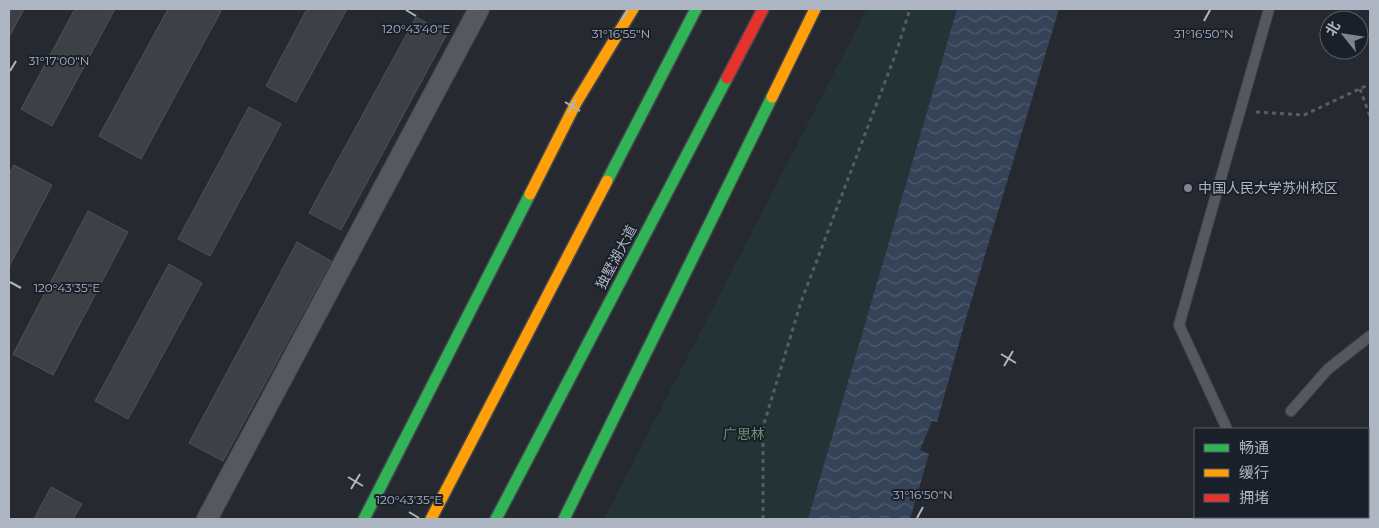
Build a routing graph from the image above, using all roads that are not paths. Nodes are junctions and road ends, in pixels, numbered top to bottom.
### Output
1 (479, 9) edge
2 (633, 9) edge
3 (696, 9) edge
4 (763, 9) edge
5 (815, 9) edge
6 (1269, 9) edge
7 (1370, 336) edge
8 (1292, 411) dead end
9 (1227, 428) edge
10 (207, 519) edge
11 (364, 519) edge
12 (431, 519) edge
13 (496, 519) edge
14 (564, 519) edge

1 - 10 street
2 - 11 main road
3 - 12 main road
4 - 13 main road, 独墅湖大道
5 - 14 main road
6 - 9 lane
7 - 8 lane

